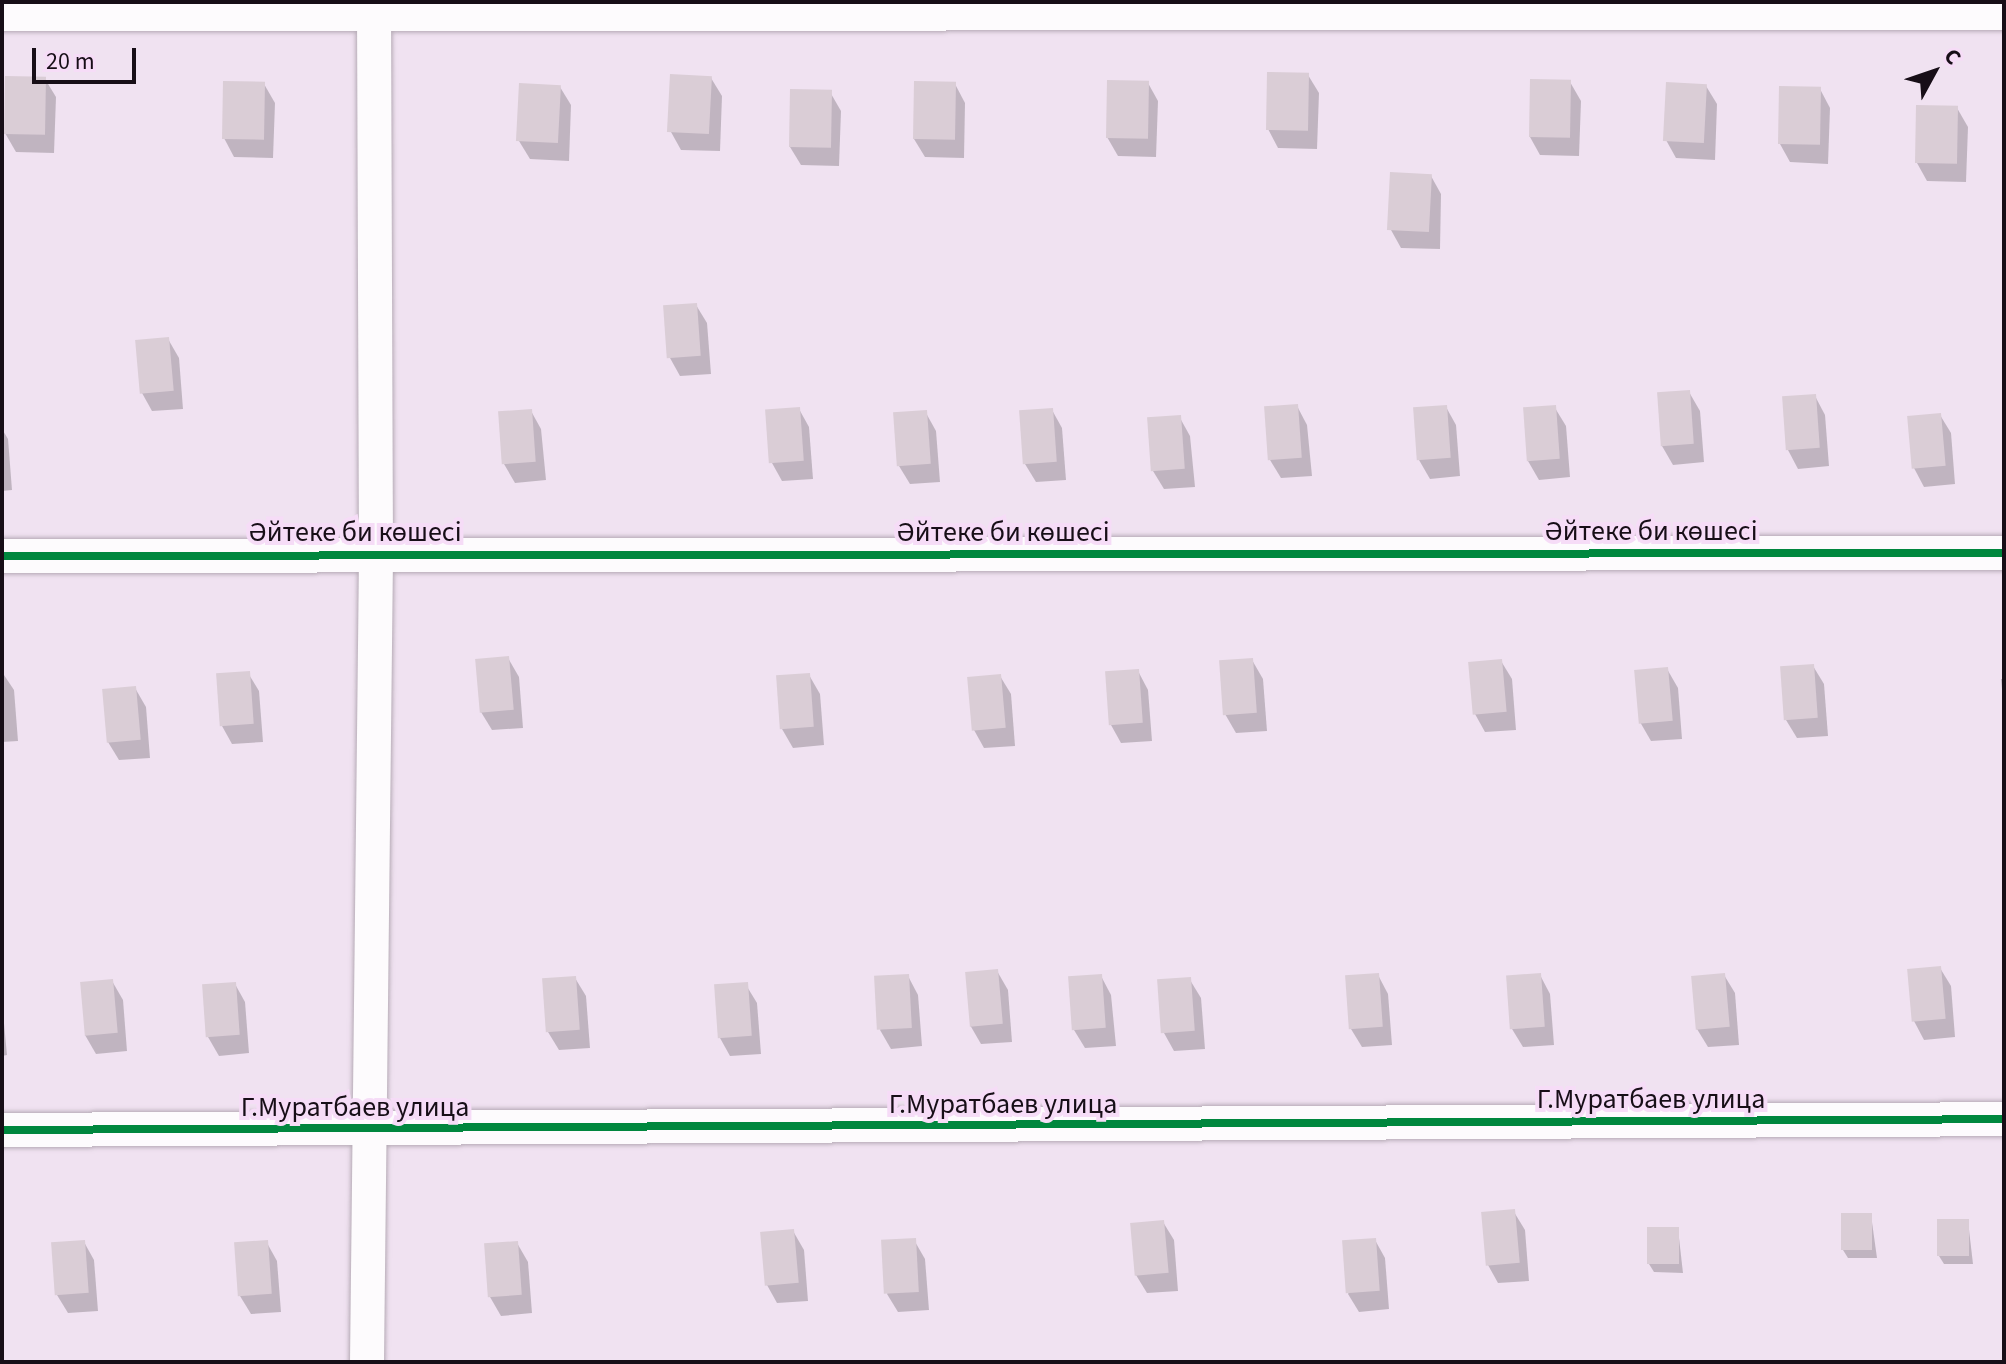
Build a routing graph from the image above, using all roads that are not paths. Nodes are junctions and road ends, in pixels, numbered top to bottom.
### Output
1 (374, 7) edge
2 (2004, 13) edge
3 (2, 14) edge
4 (2004, 553) edge
5 (376, 554) junction
6 (2, 556) edge
7 (2004, 1119) edge
8 (2, 1130) edge
9 (368, 1130) junction
10 (367, 1362) edge

1 - 2 street
1 - 3 street
1 - 5 street
4 - 5 street, Әйтеке би көшесі
5 - 6 street, Әйтеке би көшесі
5 - 9 street
7 - 9 street, Г.Муратбаев улица
8 - 9 street, Г.Муратбаев улица
9 - 10 street

